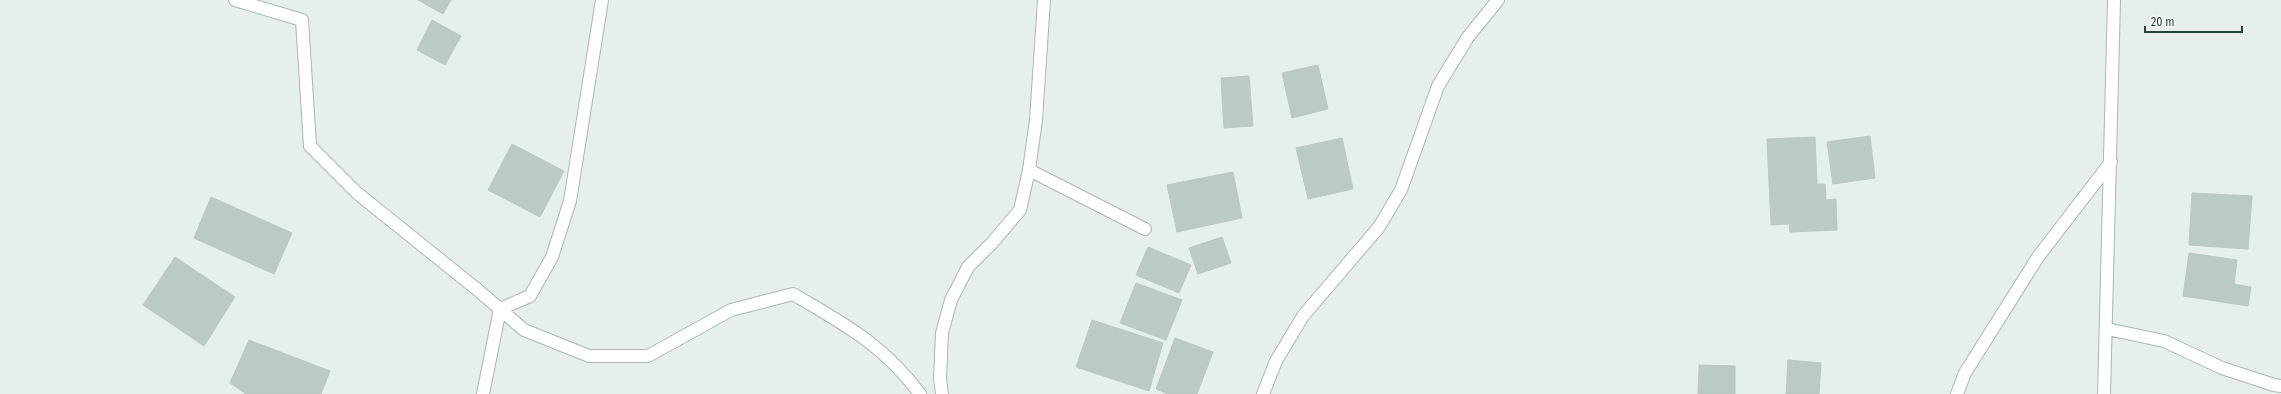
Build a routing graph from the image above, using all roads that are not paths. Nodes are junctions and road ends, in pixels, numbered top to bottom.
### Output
1 (236, 0) edge
2 (602, 0) edge
3 (1044, 0) edge
4 (1498, 0) edge
5 (2114, 0) edge
6 (2111, 162) junction
7 (1029, 170) junction
8 (1145, 229) dead end
9 (500, 309) junction
10 (2107, 329) junction
11 (2281, 386) edge
12 (483, 394) edge
13 (920, 394) edge
14 (942, 394) edge
15 (1263, 394) edge
16 (1957, 394) edge
17 (2104, 394) edge

1 - 9 street
2 - 9 street
3 - 7 street
4 - 15 street
5 - 6 street
6 - 10 street
6 - 16 street
7 - 8 street
7 - 14 street
9 - 12 street
9 - 13 street
10 - 11 street
10 - 17 street

